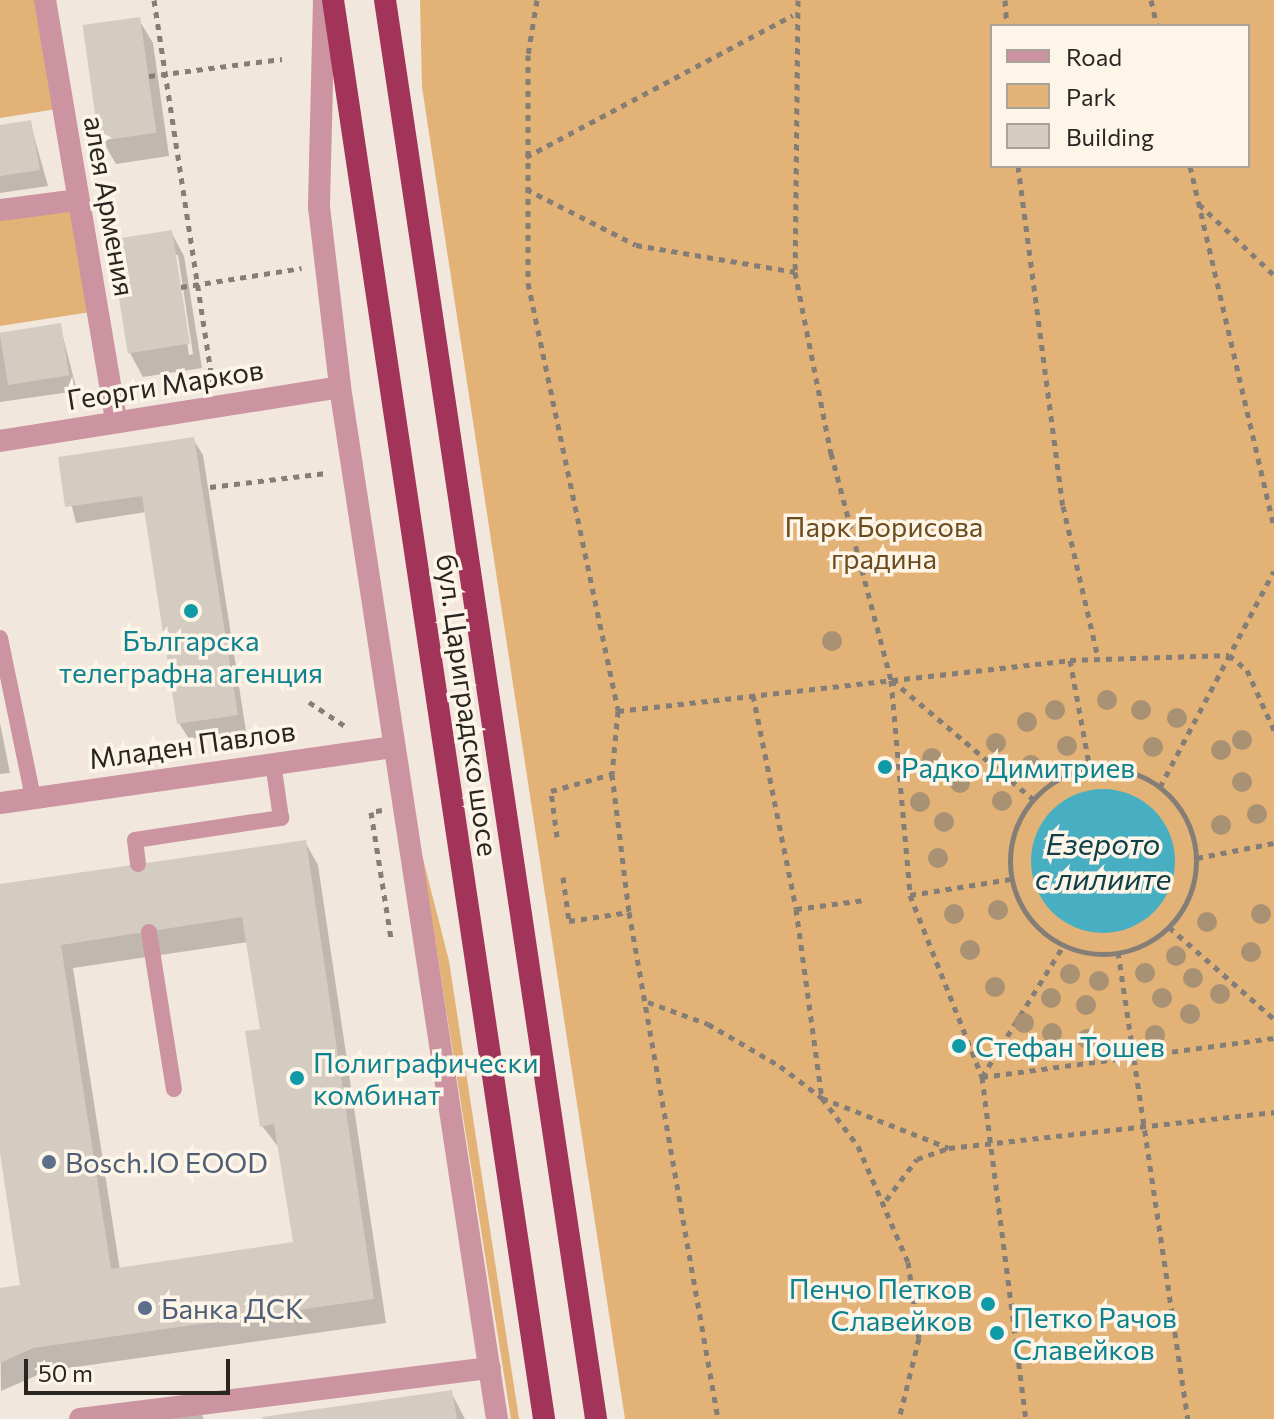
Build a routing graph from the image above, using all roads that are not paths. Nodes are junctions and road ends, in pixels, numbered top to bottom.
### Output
1 (45, 0) edge
2 (324, 0) edge
3 (333, 0) edge
4 (385, 0) edge
5 (393, 0) edge
6 (392, 48) junction
7 (78, 200) junction
8 (0, 210) edge
9 (340, 387) junction
10 (116, 422) junction
11 (0, 441) edge
12 (0, 638) edge
13 (392, 747) junction
14 (273, 763) junction
15 (33, 798) junction
16 (0, 803) edge
17 (138, 864) dead end
18 (149, 932) dead end
19 (174, 1089) dead end
20 (490, 1368) junction
21 (237, 1410) edge
22 (80, 1419) edge
23 (497, 1419) edge
24 (544, 1419) edge
25 (596, 1419) edge

1 - 7 street, алея Армения
2 - 9 street
3 - 24 highway, бул. Цариградско шосе
4 - 6 highway, бул. Цариградско шосе
5 - 6 highway
6 - 25 highway, бул. Цариградско шосе
7 - 8 street
7 - 10 street, алея Армения
9 - 10 street, Георги Марков
9 - 13 street
10 - 11 street, Георги Марков
12 - 15 lane
13 - 14 street, Младен Павлов
13 - 20 street
14 - 15 street, Младен Павлов
14 - 17 lane
15 - 16 street, Младен Павлов
18 - 19 lane
20 - 21 street
20 - 23 street
21 - 22 street

